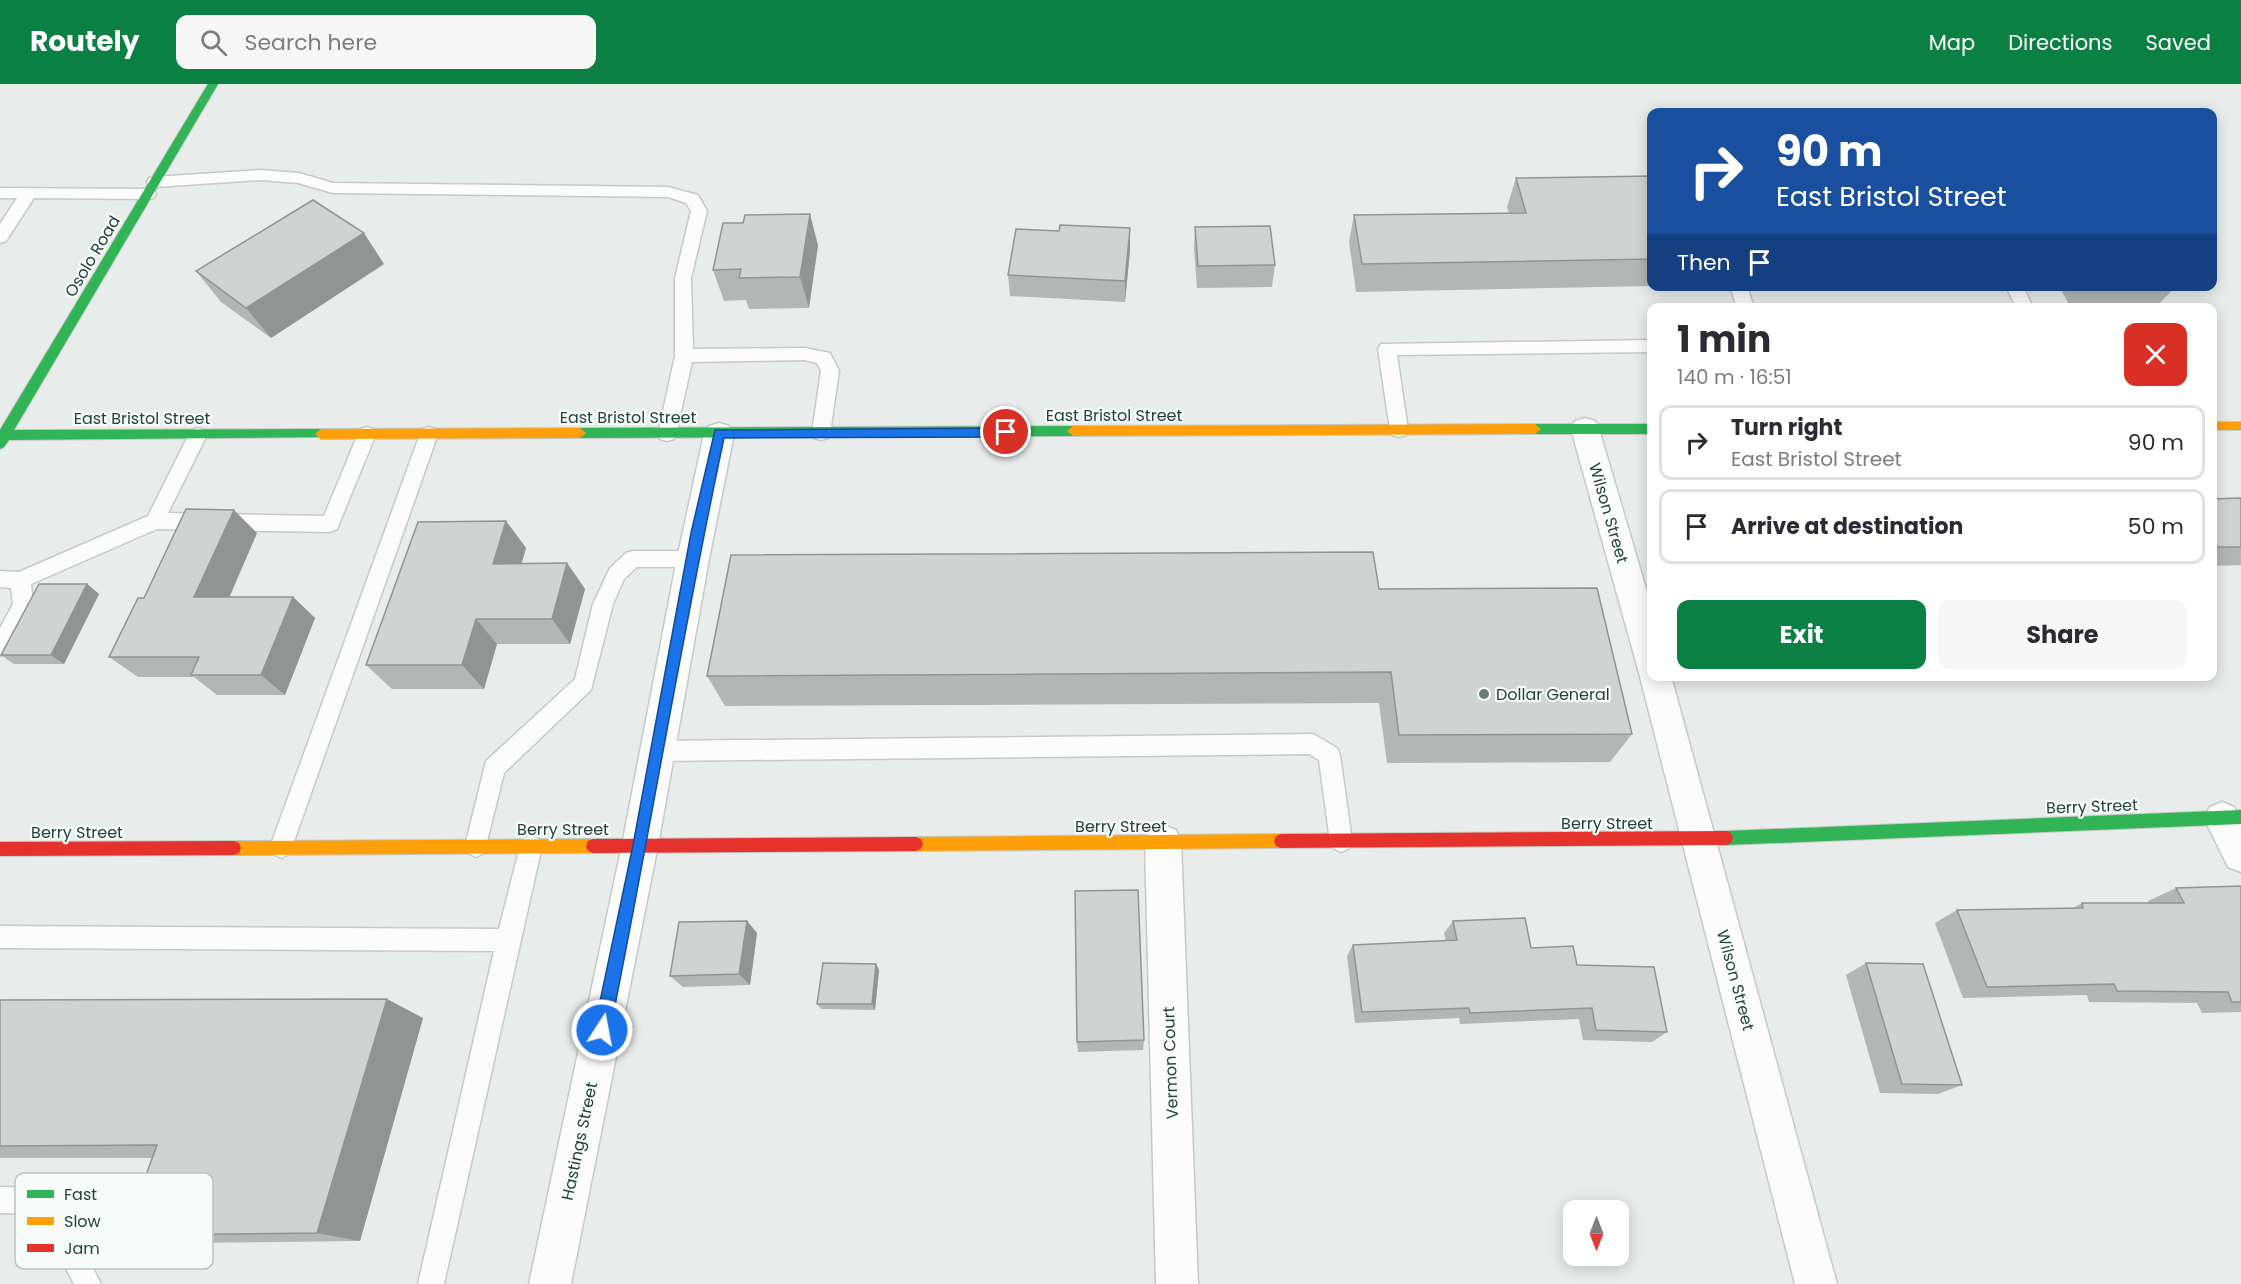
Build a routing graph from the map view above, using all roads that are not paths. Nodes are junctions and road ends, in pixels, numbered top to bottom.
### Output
1 (213, 84) edge
2 (151, 188) junction
3 (0, 193) edge
4 (29, 194) junction
5 (0, 237) edge
6 (1647, 346) edge
7 (684, 356) junction
8 (2217, 426) edge
9 (2241, 426) edge
10 (1586, 429) junction
11 (1647, 429) edge
12 (1399, 430) junction
13 (821, 433) junction
14 (367, 434) junction
15 (429, 434) junction
16 (667, 434) junction
17 (719, 434) junction
18 (198, 435) junction
19 (2, 438) edge
20 (156, 521) junction
21 (693, 559) junction
22 (10, 580) edge
23 (0, 647) edge
24 (1647, 649) edge
25 (1655, 681) edge
26 (658, 751) junction
27 (2232, 818) edge
28 (1699, 839) junction
29 (1341, 841) junction
30 (1163, 842) junction
31 (640, 845) junction
32 (476, 846) junction
33 (531, 846) junction
34 (281, 847) junction
35 (0, 849) edge
36 (2241, 855) edge
37 (0, 937) edge
38 (508, 940) junction
39 (0, 1200) edge
40 (15, 1200) edge
41 (80, 1269) edge
42 (88, 1284) edge
43 (431, 1284) edge
44 (550, 1284) edge
45 (1178, 1284) edge
46 (1816, 1284) edge

1 - 2 street, Osolo Road
2 - 4 lane
2 - 7 lane
2 - 19 street, Osolo Road
3 - 4 lane
4 - 5 lane
6 - 12 lane
7 - 13 lane
7 - 16 lane
8 - 9 street
10 - 11 street, East Bristol Street
10 - 12 street, East Bristol Street
10 - 24 street, Wilson Street
12 - 13 street, East Bristol Street
13 - 17 street, East Bristol Street
14 - 15 street, East Bristol Street
14 - 18 street, East Bristol Street
14 - 20 lane
15 - 16 street, East Bristol Street
15 - 34 lane
16 - 17 street, East Bristol Street
17 - 21 street, Hastings Street
18 - 19 street, East Bristol Street
18 - 20 lane
20 - 22 lane
21 - 26 street, Hastings Street
21 - 32 lane
22 - 23 lane
25 - 28 street, Wilson Street
26 - 29 lane
26 - 31 street, Hastings Street
27 - 28 street, Berry Street
27 - 36 street
28 - 29 street, Berry Street
28 - 46 street, Wilson Street
29 - 30 street, Berry Street
30 - 31 street, Berry Street
30 - 45 street, Vermon Court
31 - 33 street, Berry Street
31 - 44 street, Hastings Street
32 - 33 street, Berry Street
32 - 34 street, Berry Street
33 - 38 lane
34 - 35 street, Berry Street
37 - 38 lane
38 - 43 lane
39 - 40 lane
41 - 42 lane

